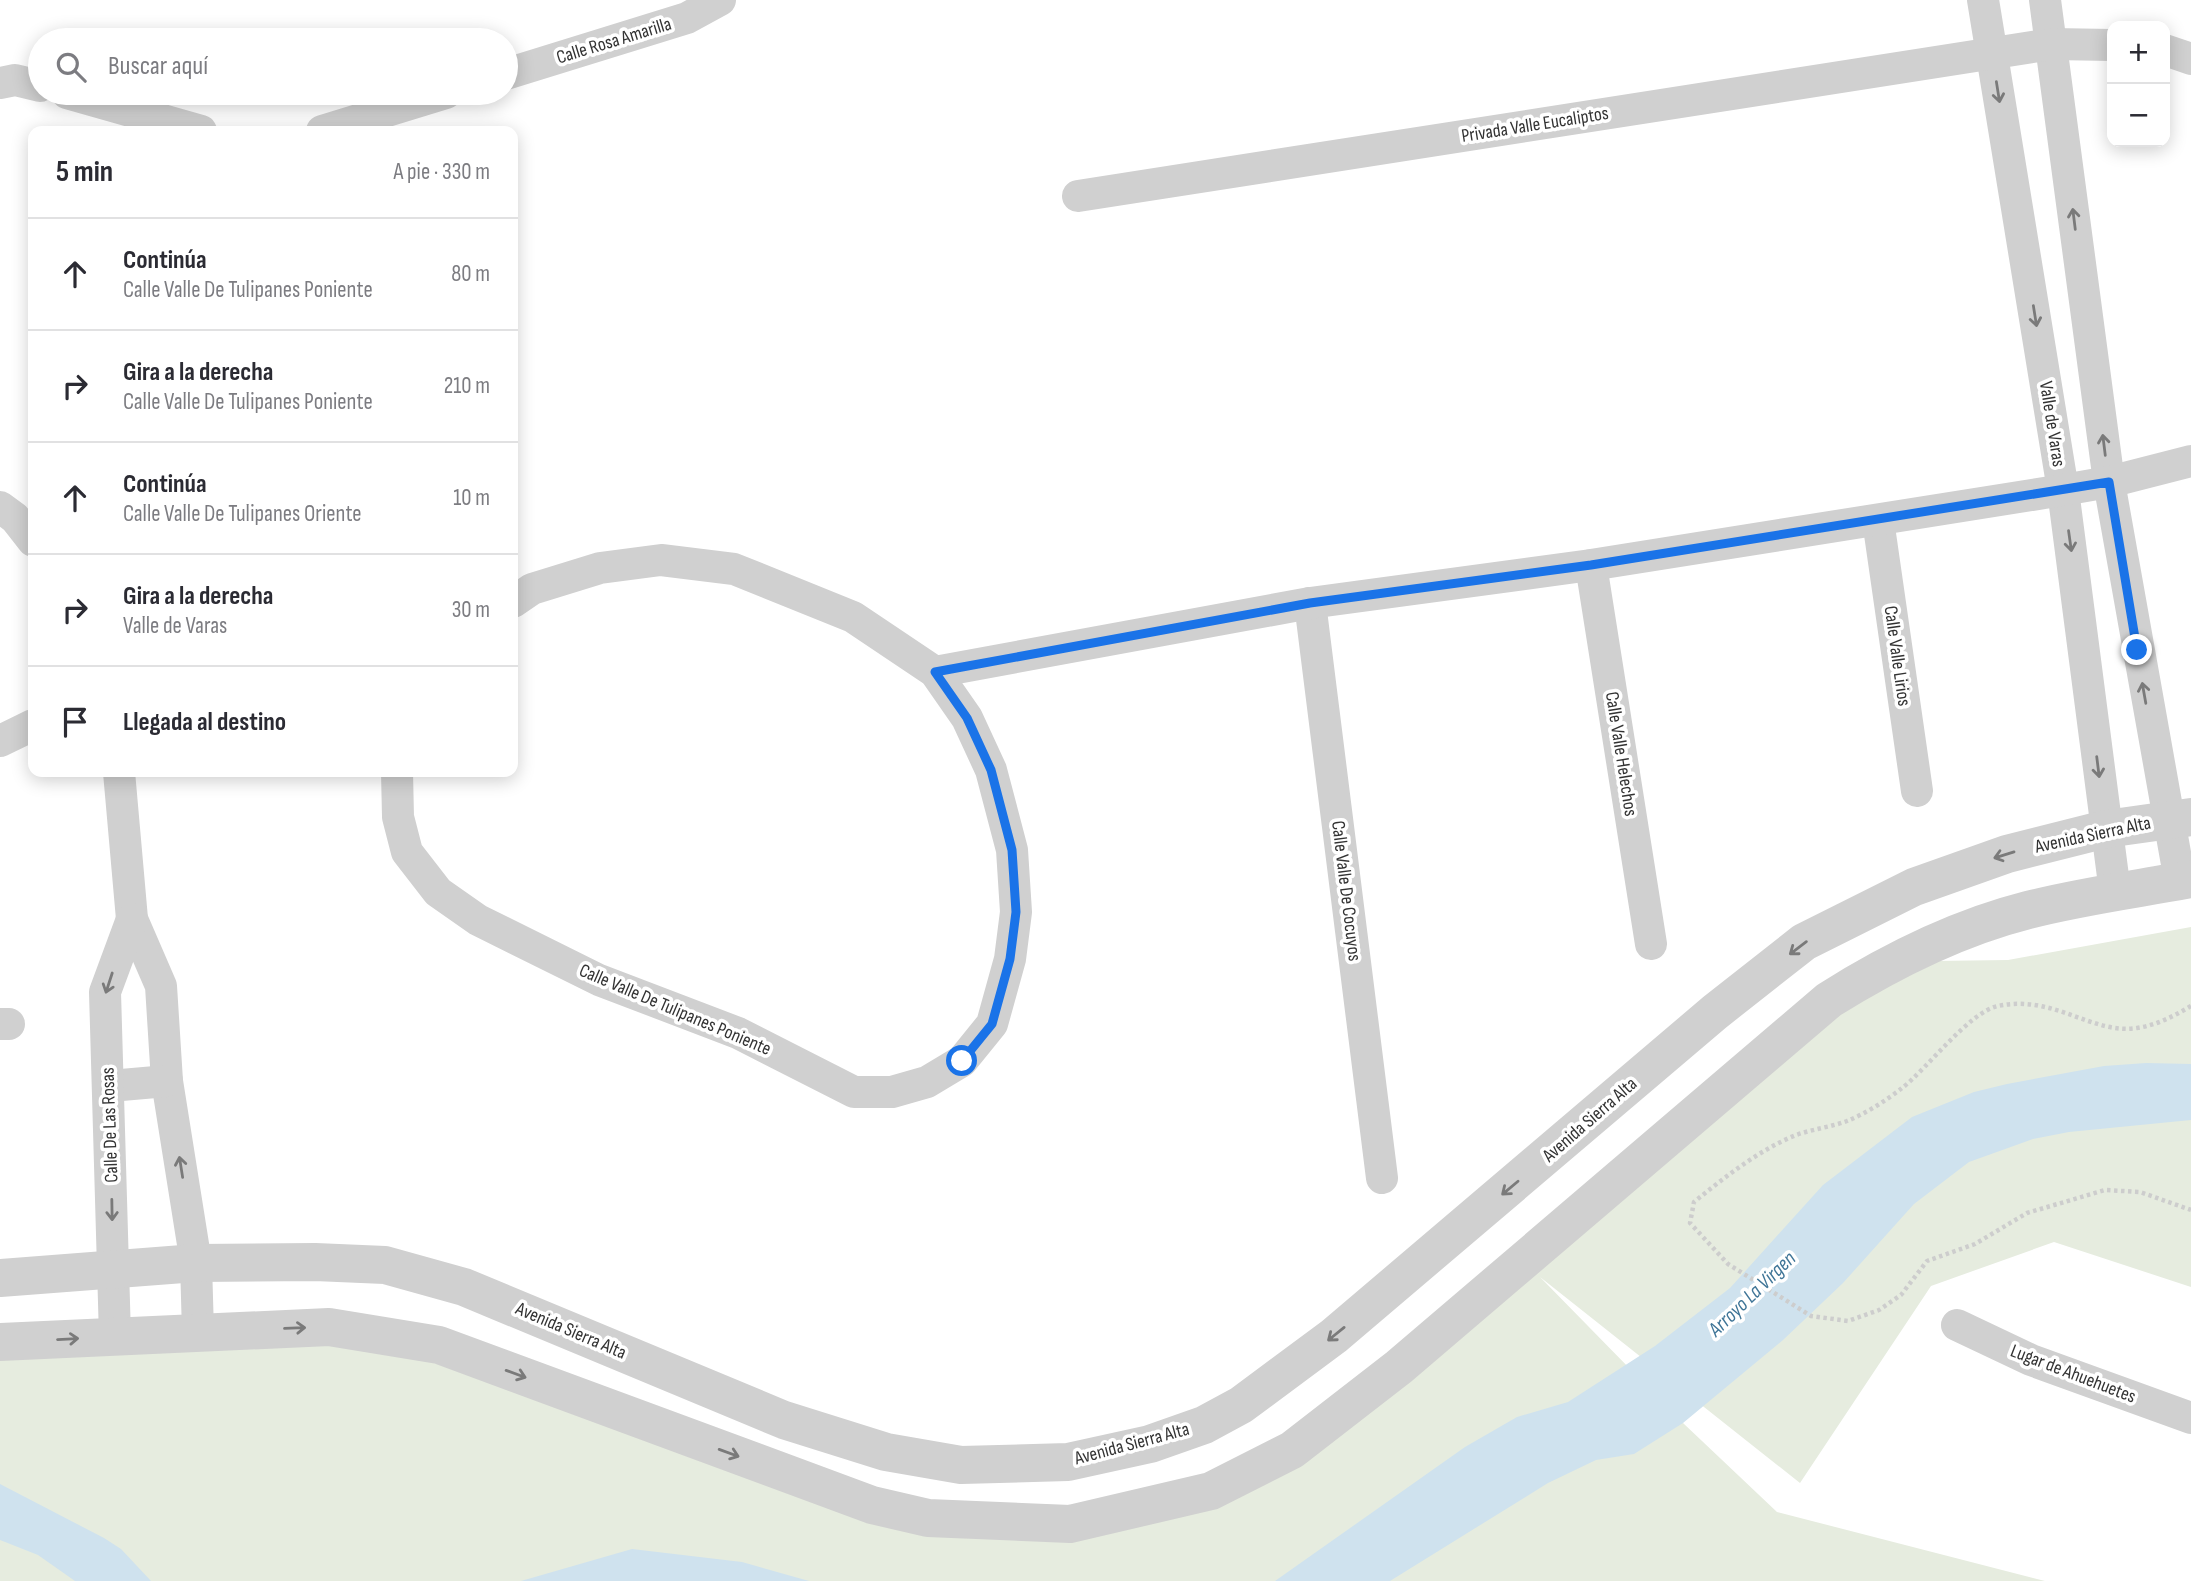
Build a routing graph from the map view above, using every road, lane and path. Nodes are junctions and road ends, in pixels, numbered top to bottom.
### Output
1 (720, 0) edge
2 (1983, 0) edge
3 (2045, 0) edge
4 (2052, 44) junction
5 (2107, 45) edge
6 (2170, 52) edge
7 (1992, 55) junction
8 (2191, 59) edge
9 (518, 70) edge
10 (0, 83) edge
11 (28, 83) edge
12 (109, 105) edge
13 (407, 105) edge
14 (183, 126) edge
15 (338, 126) edge
16 (1078, 196) dead end
17 (2191, 461) edge
18 (2109, 482) junction
19 (2063, 490) junction
20 (0, 507) edge
21 (1878, 520) junction
22 (28, 535) edge
23 (1591, 565) junction
24 (518, 599) edge
25 (1310, 603) junction
26 (2137, 650) junction
27 (2085, 660) junction
28 (935, 672) junction
29 (28, 727) edge
30 (0, 741) edge
31 (119, 777) edge
32 (397, 777) edge
33 (1917, 791) dead end
34 (2179, 818) edge
35 (2106, 829) junction
36 (2186, 880) edge
37 (2115, 892) junction
38 (132, 919) junction
39 (1651, 944) dead end
40 (2191, 1006) edge
41 (167, 1081) junction
42 (110, 1086) junction
43 (1382, 1178) dead end
44 (2191, 1210) edge
45 (196, 1263) junction
46 (114, 1271) junction
47 (0, 1278) edge
48 (1957, 1325) dead end
49 (198, 1332) junction
50 (115, 1337) junction
51 (0, 1342) edge
52 (2191, 1419) edge

1 - 9 street, Calle Rosa Amarilla
2 - 7 street, Valle de Varas
3 - 4 street
4 - 5 street, Privada Valle Eucaliptos
4 - 7 street, Privada Valle Eucaliptos
18 -> 4 street
6 - 8 street
7 - 16 street, Privada Valle Eucaliptos
7 -> 19 street, Valle de Varas
10 - 11 street
12 - 14 street
13 - 15 street
17 - 18 street
18 - 19 street
18 - 26 street
19 - 21 street
19 -> 27 street, Valle de Varas
20 - 22 street
21 - 23 street
21 - 33 street, Calle Valle Lirios
23 - 25 street
23 - 39 street, Calle Valle Helechos
24 - 28 street, Calle Valle De Tulipanes Poniente
25 - 28 street
25 - 43 street, Calle Valle De Cocuyos
26 - 27 street
34 -> 26 street
27 -> 35 street, Valle de Varas
28 - 32 street, Calle Valle De Tulipanes Poniente
29 - 30 street
31 - 38 street, Calle De Las Rosas
34 - 35 street, Avenida Sierra Alta
34 - 36 street
35 - 37 street, Valle de Varas
35 -> 45 street, Avenida Sierra Alta
36 - 37 street
49 -> 37 street
38 - 41 street, Calle De Las Rosas
38 -> 42 street, Calle De Las Rosas
40 - 44 path
41 - 42 street
45 -> 41 street, Calle De Las Rosas
42 -> 46 street, Calle De Las Rosas
45 - 46 street, Avenida Sierra Alta
45 - 49 street, Calle De Las Rosas
46 - 47 street, Avenida Sierra Alta
46 - 50 street, Calle De Las Rosas
48 - 52 street, Lugar de Ahuehuetes
49 - 50 street
51 -> 50 street

